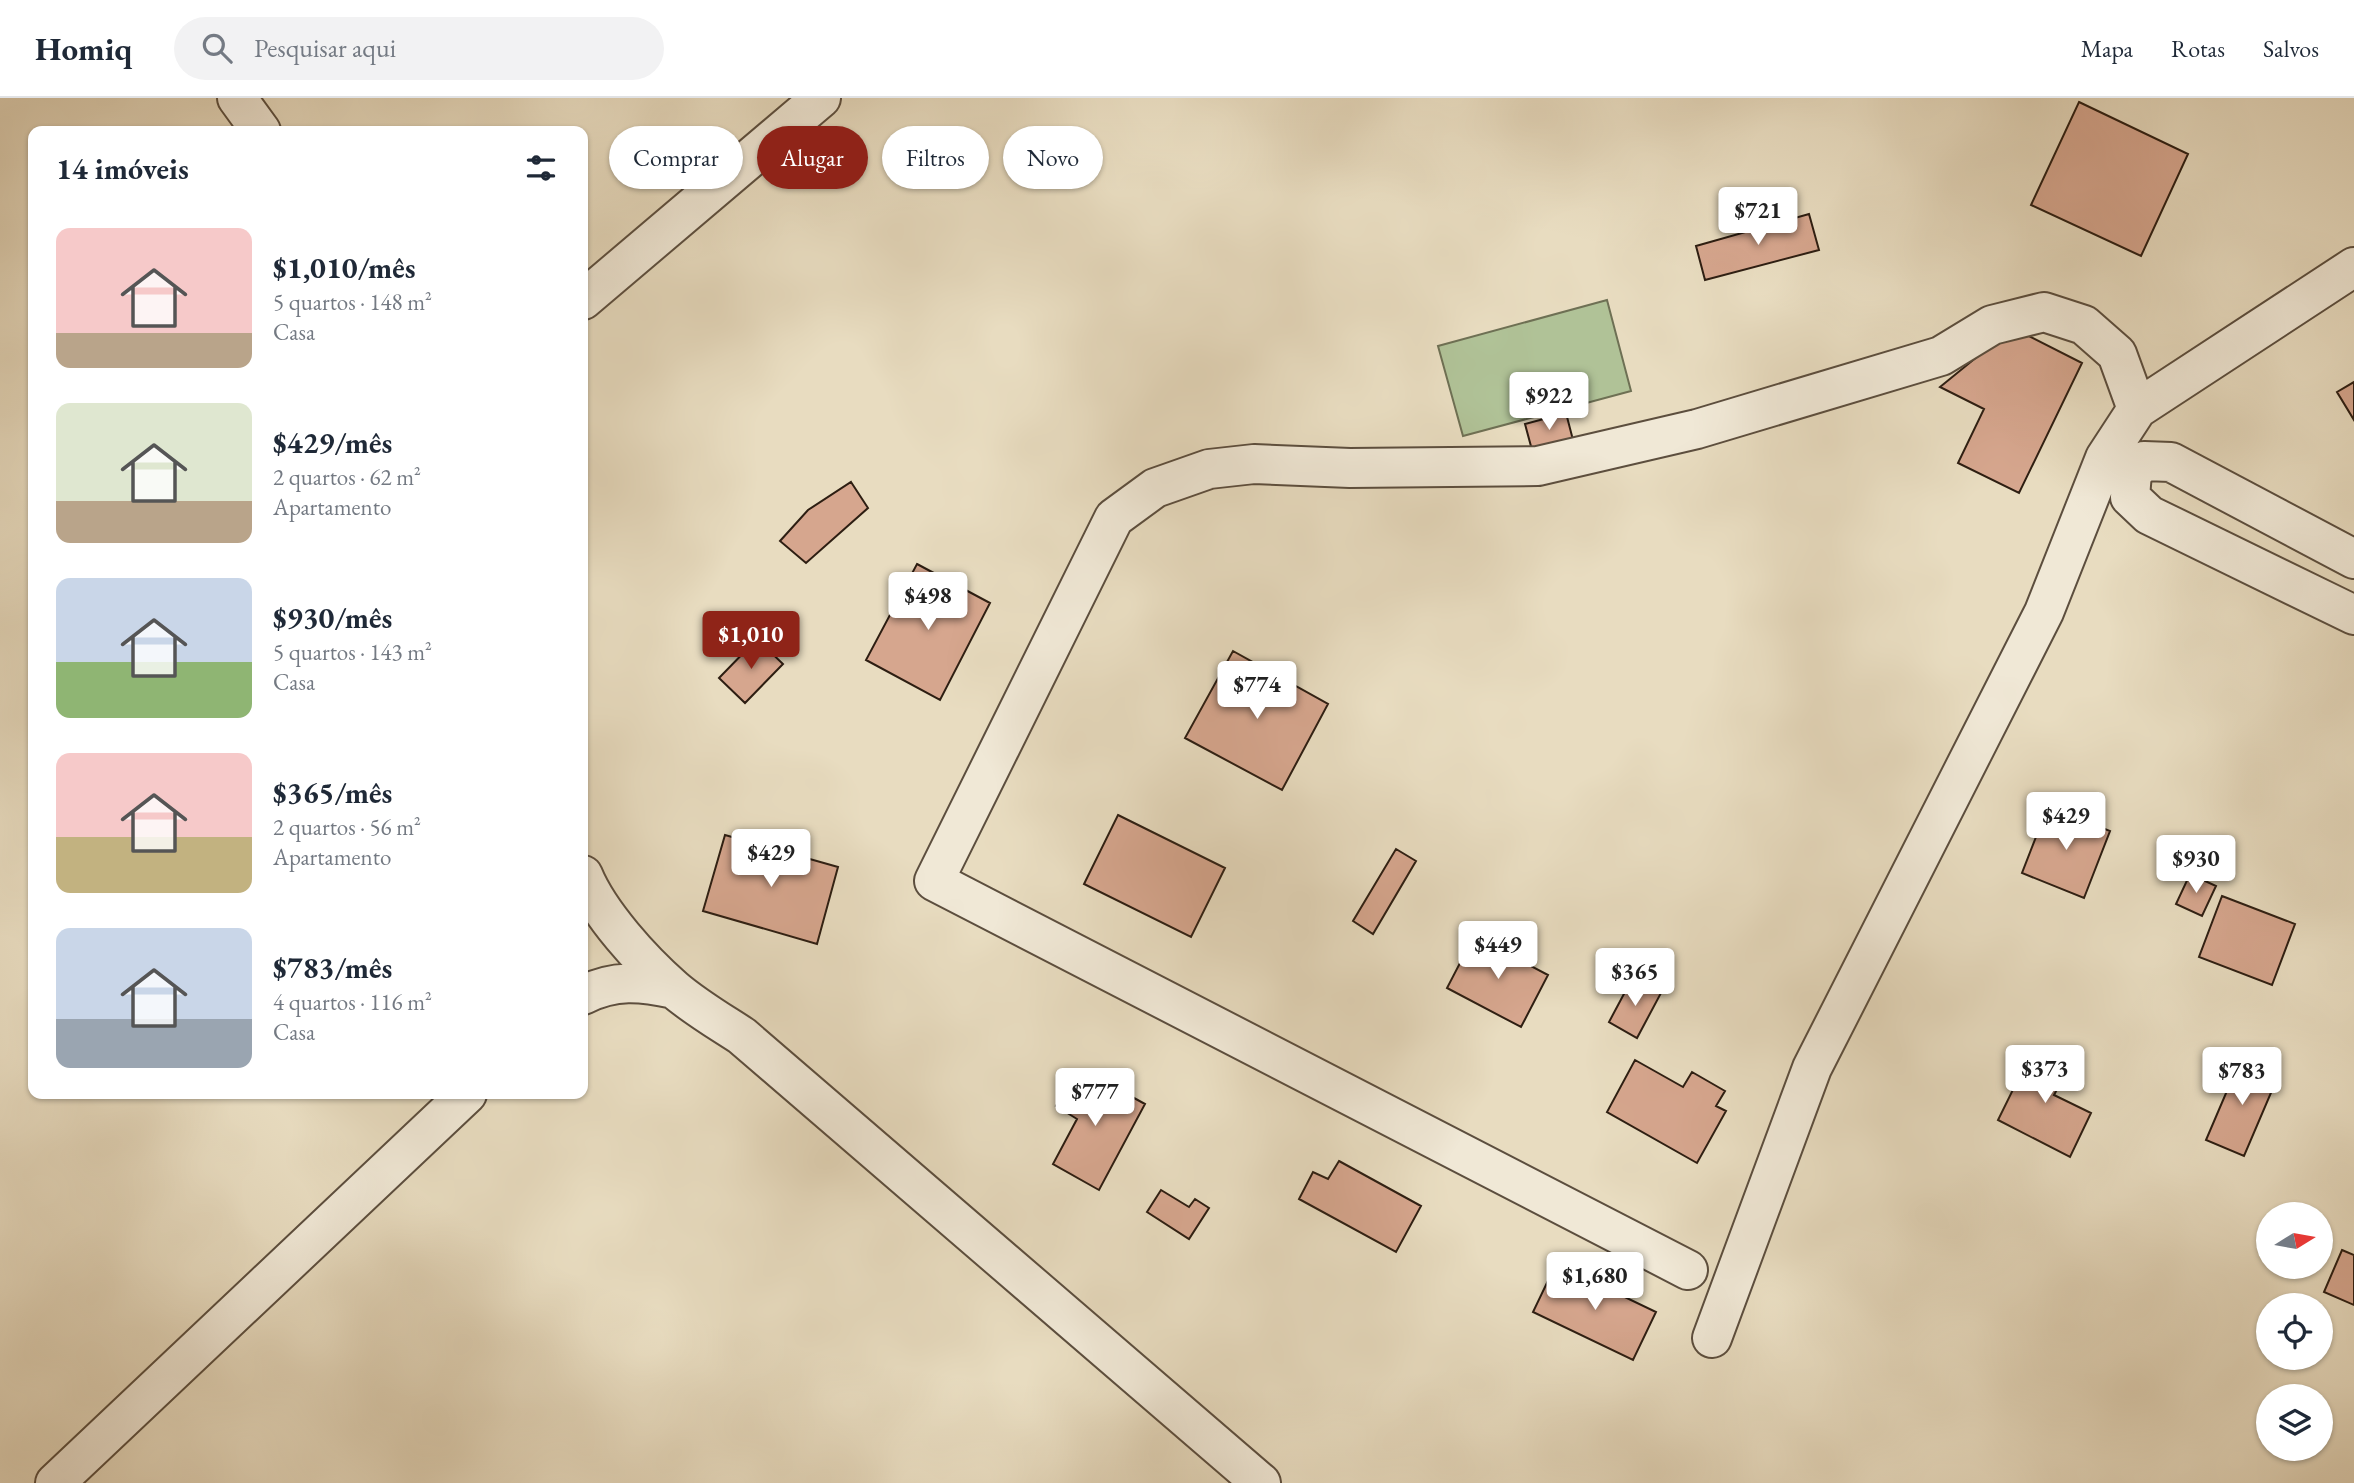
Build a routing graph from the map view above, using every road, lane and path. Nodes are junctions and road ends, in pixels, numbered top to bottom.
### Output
1 (237, 98) edge
2 (821, 98) edge
3 (257, 126) edge
4 (2354, 267) edge
5 (588, 296) edge
6 (2137, 409) junction
7 (2118, 465) junction
8 (2354, 559) edge
9 (2354, 615) edge
10 (588, 886) edge
11 (674, 989) junction
12 (588, 992) edge
13 (462, 1099) edge
14 (1689, 1270) dead end
15 (1712, 1338) dead end
16 (55, 1483) edge
17 (1261, 1483) edge

1 - 3 street
2 - 5 street
4 - 6 street
6 - 7 street
6 - 14 street
7 - 8 street
7 - 9 street
7 - 15 street
10 - 11 street
11 - 12 street
11 - 17 street
13 - 16 street

